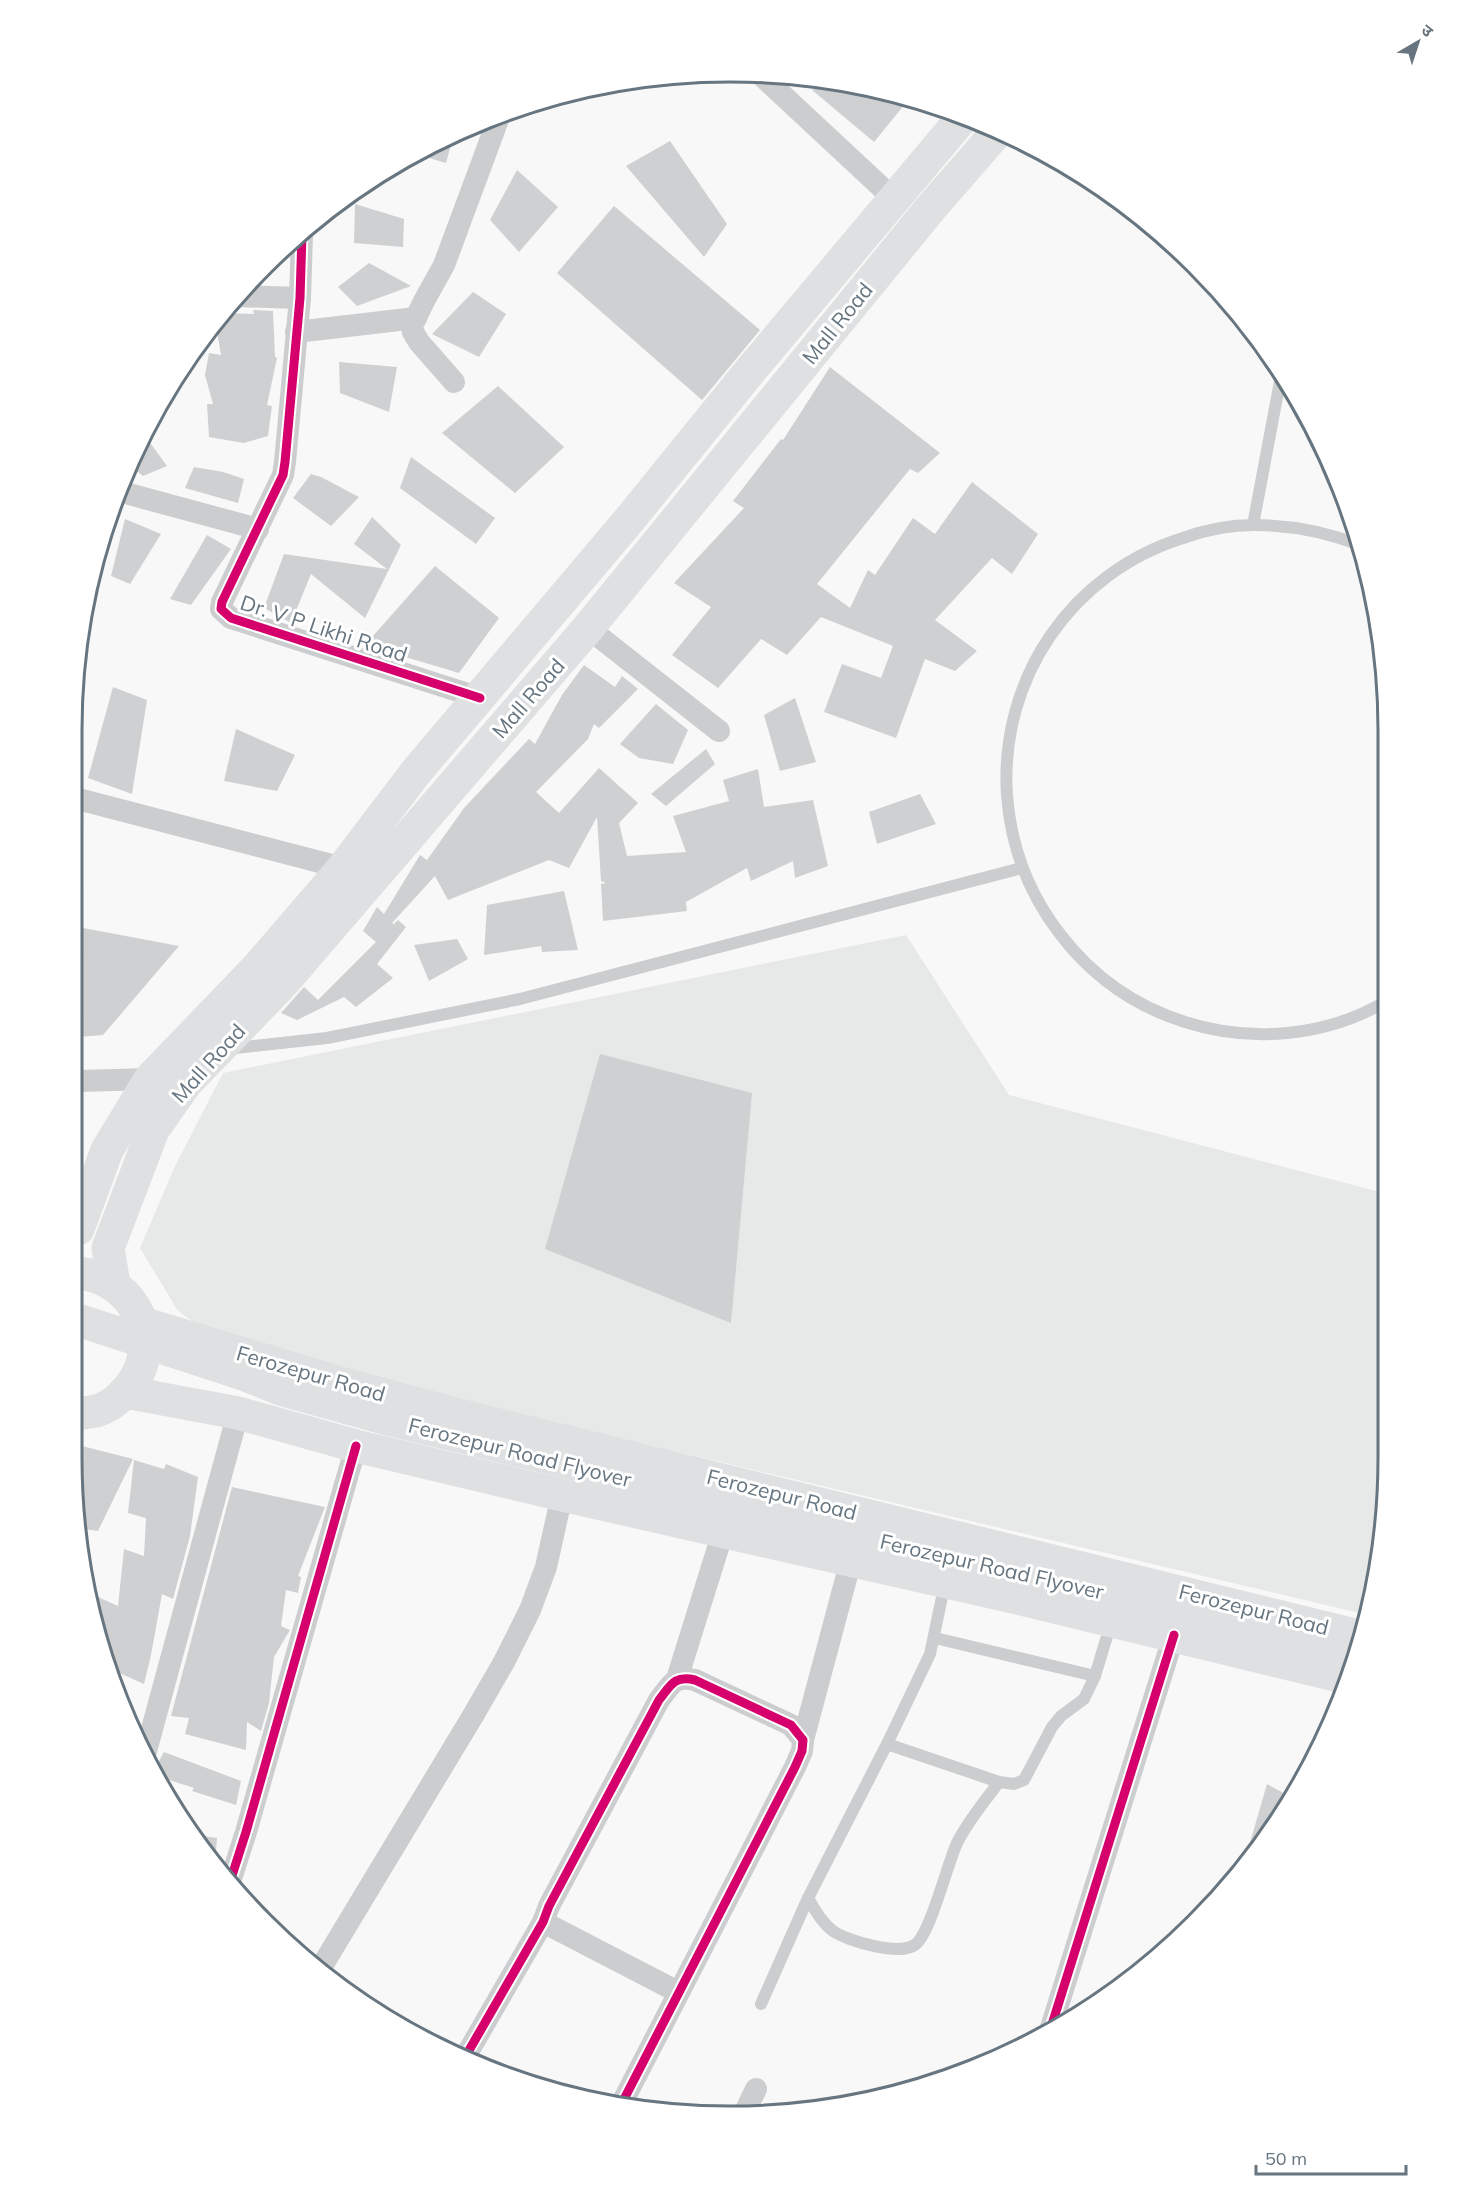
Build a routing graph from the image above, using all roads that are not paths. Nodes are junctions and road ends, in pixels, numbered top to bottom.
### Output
1 (771, 84) edge
2 (957, 124) edge
3 (496, 127) edge
4 (992, 138) edge
5 (894, 199) junction
6 (302, 244) edge
7 (249, 296) edge
8 (300, 298) junction
9 (416, 318) junction
10 (296, 332) junction
11 (454, 382) dead end
12 (1279, 387) edge
13 (128, 494) edge
14 (1253, 525) junction
15 (258, 529) junction
16 (1349, 542) edge
17 (588, 628) junction
18 (480, 698) junction
19 (719, 731) dead end
20 (82, 800) edge
21 (343, 868) junction
22 (1022, 868) junction
23 (1378, 1006) edge
24 (217, 1050) junction
25 (150, 1079) junction
26 (82, 1081) edge
27 (82, 1218) edge
28 (82, 1273) edge
29 (114, 1284) junction
30 (82, 1321) edge
31 (142, 1323) junction
32 (265, 1375) junction
33 (125, 1392) junction
34 (82, 1413) edge
35 (246, 1415) junction
36 (356, 1446) junction
37 (561, 1495) junction
38 (723, 1532) junction
39 (851, 1560) junction
40 (945, 1582) junction
41 (1111, 1621) junction
42 (1353, 1634) edge
43 (1174, 1635) junction
44 (935, 1638) junction
45 (1348, 1652) edge
46 (1095, 1676) junction
47 (1340, 1676) edge
48 (677, 1679) junction
49 (803, 1740) junction
50 (887, 1744) junction
51 (149, 1745) edge
52 (999, 1782) junction
53 (233, 1873) edge
54 (808, 1898) junction
55 (543, 1922) junction
56 (324, 1963) edge
57 (678, 1992) junction
58 (761, 2004) dead end
59 (1053, 2020) edge
60 (469, 2051) edge
61 (756, 2089) dead end
62 (625, 2098) edge
63 (748, 2106) edge

1 - 5 street
2 - 5 main road, Mall Road
3 - 9 street
4 - 17 main road, Mall Road
5 - 18 main road, Mall Road
6 - 8 street, Dr. V P Likhi Road
7 - 8 street
8 - 10 street, Dr. V P Likhi Road
9 - 10 street
9 - 11 street
10 - 15 street, Dr. V P Likhi Road
12 - 14 lane
13 - 15 street
14 - 16 lane
14 - 22 lane
15 - 18 street, Dr. V P Likhi Road
17 - 19 street
17 - 24 main road, Mall Road
18 - 21 main road, Mall Road
20 - 21 street
21 - 25 main road, Mall Road
22 - 23 lane
22 - 24 lane
24 - 29 main road, Mall Road
25 - 26 street
25 - 27 main road, Mall Road
28 - 29 main road
29 - 31 main road
30 - 32 main road, Ferozepur Road Flyover
31 - 32 main road, Ferozepur Road
31 - 33 main road
32 - 35 main road
32 - 42 main road, Ferozepur Road
32 - 45 main road, Ferozepur Road Flyover
33 - 34 main road
33 - 35 main road
35 - 36 main road
35 - 51 street
36 - 37 main road
36 - 53 street
37 - 38 main road
37 - 56 street
38 - 39 main road
38 - 48 street
39 - 40 main road
39 - 49 street
40 - 41 main road
40 - 44 lane
41 - 43 main road
41 - 46 lane
43 - 47 main road
43 - 59 street
44 - 46 lane
44 - 50 lane
46 - 52 lane
48 - 49 street
48 - 55 street
49 - 57 street
50 - 52 lane
50 - 54 lane
52 - 54 lane
54 - 58 lane
55 - 57 street
55 - 60 street
57 - 62 street
61 - 63 street

